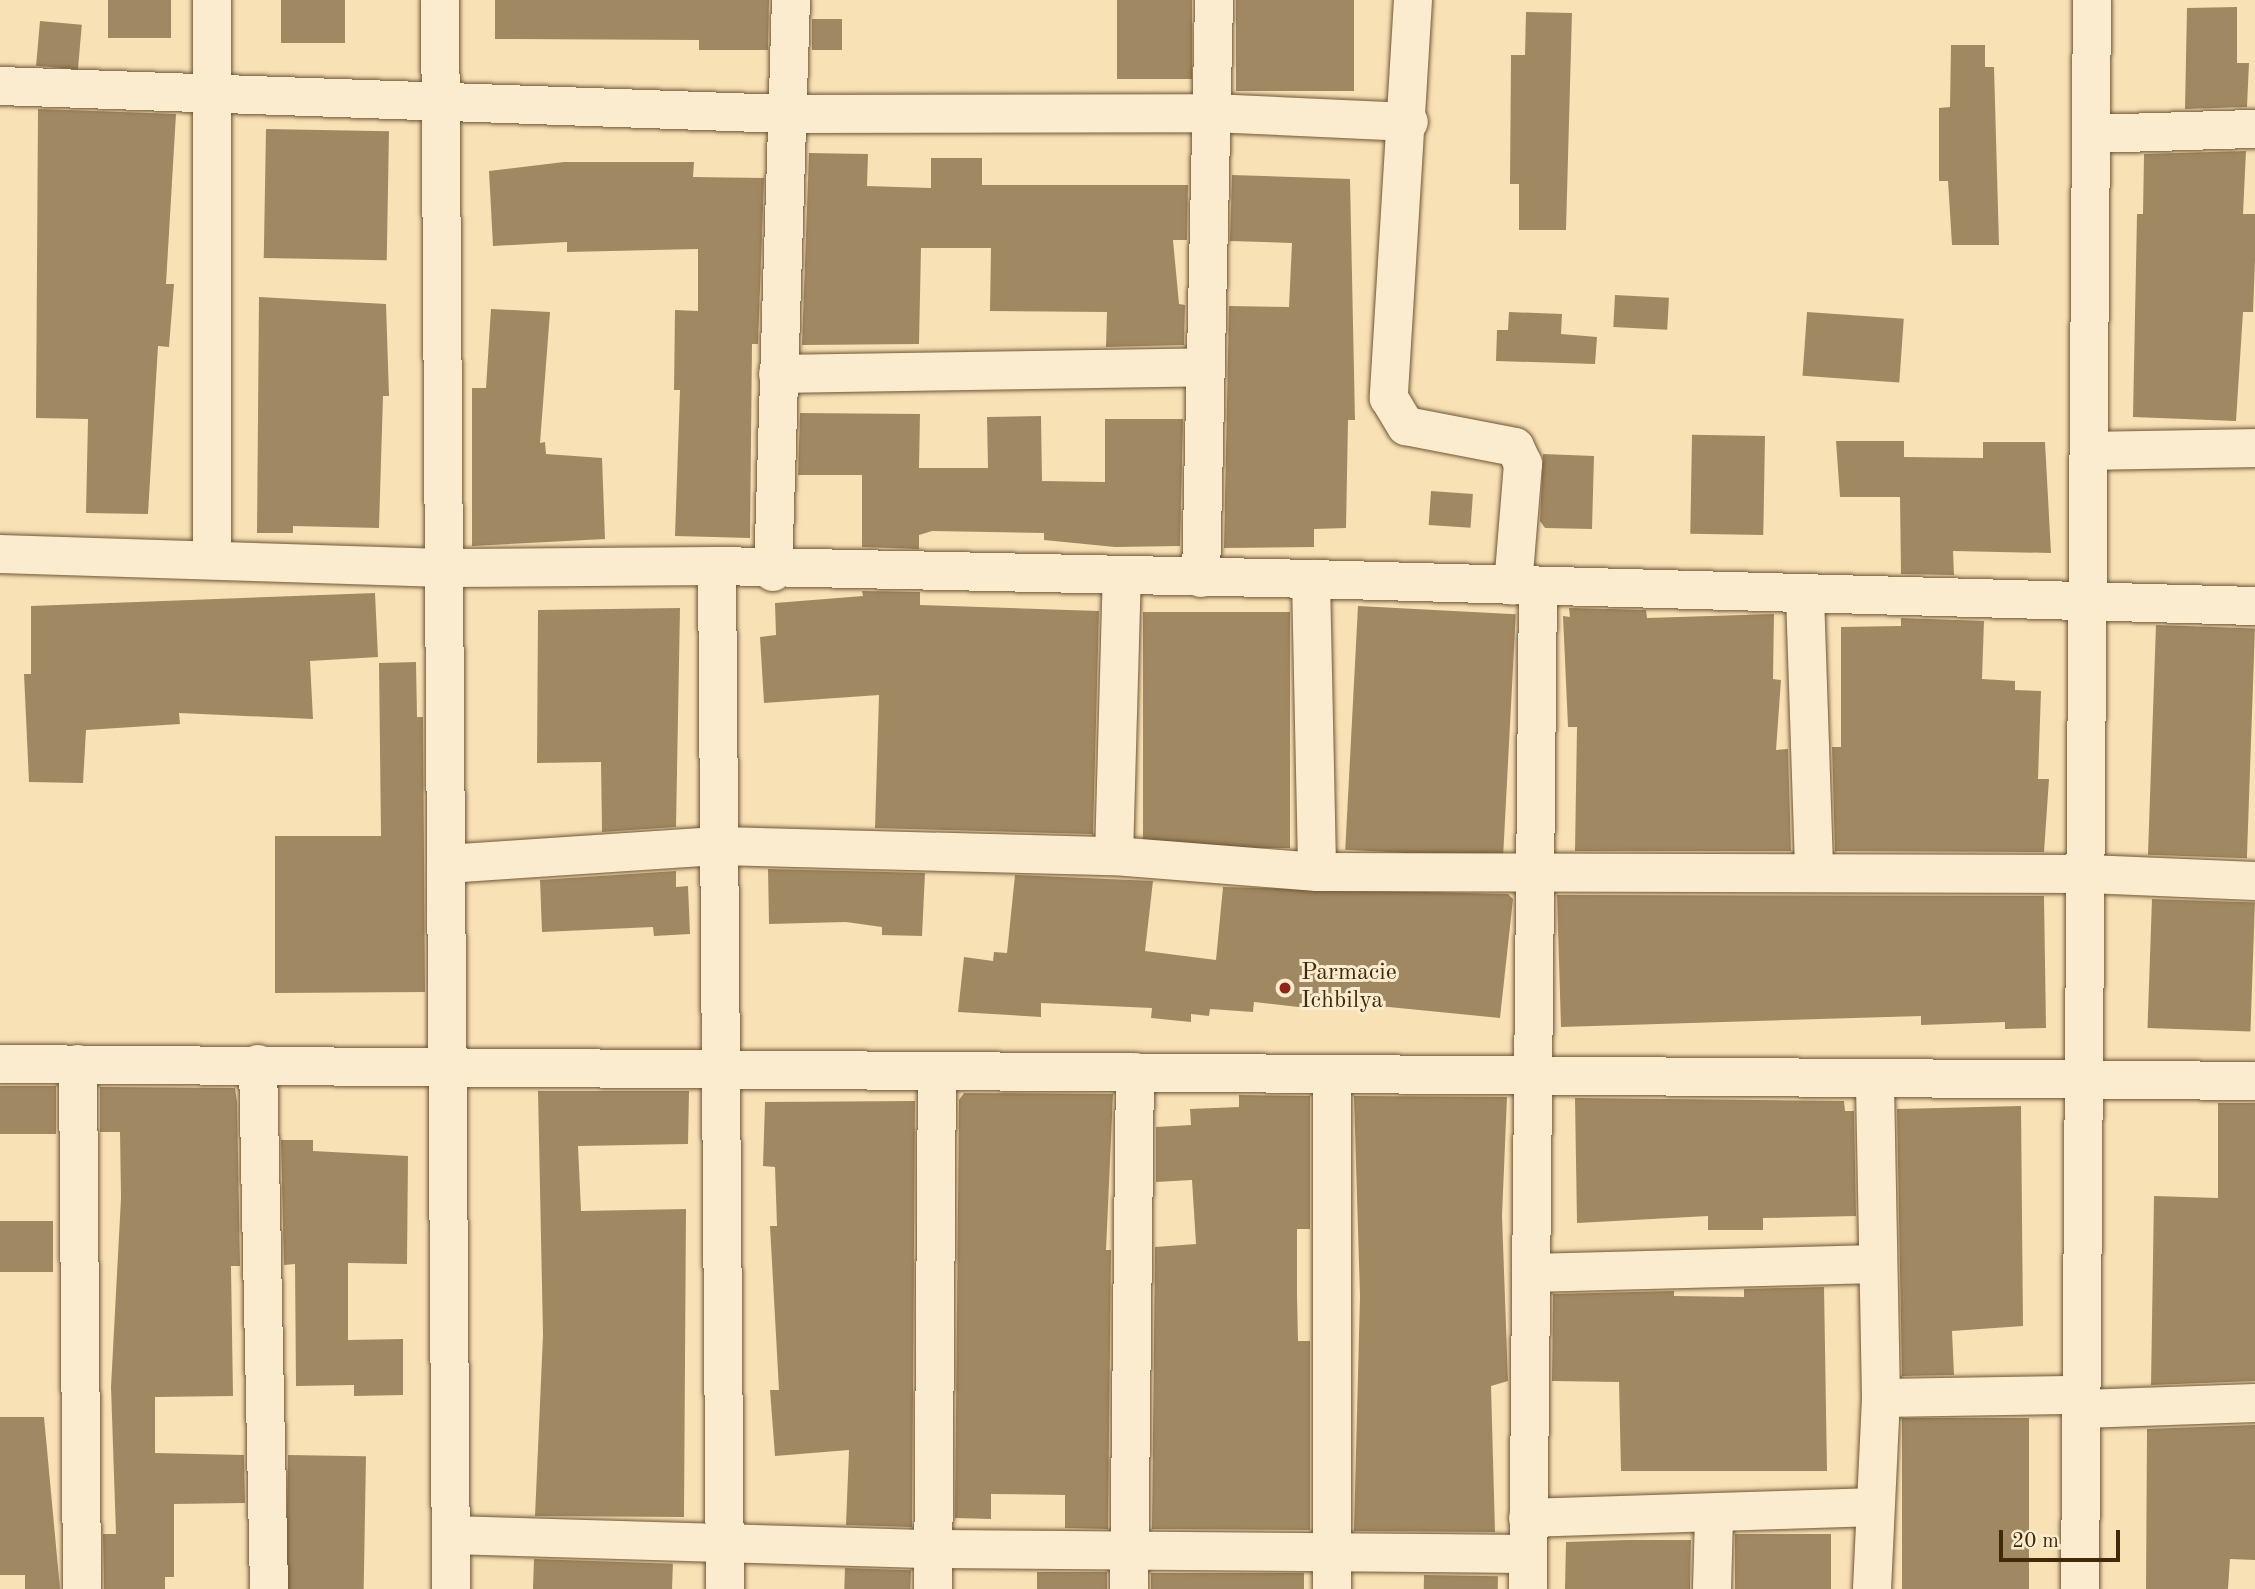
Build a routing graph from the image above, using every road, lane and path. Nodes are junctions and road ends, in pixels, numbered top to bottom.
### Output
1 (212, 0) edge
2 (440, 0) edge
3 (791, 0) edge
4 (1214, 0) edge
5 (1413, 0) edge
6 (2092, 0) edge
7 (0, 86) edge
8 (440, 97) junction
9 (211, 98) junction
10 (1212, 113) junction
11 (787, 114) junction
12 (1409, 122) junction
13 (2255, 129) edge
14 (2092, 134) junction
15 (1206, 367) junction
16 (778, 374) junction
17 (2255, 448) edge
18 (2090, 451) junction
19 (0, 554) edge
20 (212, 558) junction
21 (717, 566) junction
22 (444, 568) junction
23 (773, 572) junction
24 (1122, 577) junction
25 (1201, 578) junction
26 (1311, 579) junction
27 (1526, 586) junction
28 (1805, 595) junction
29 (2089, 600) junction
30 (2255, 606) edge
31 (720, 846) junction
32 (1114, 856) junction
33 (446, 864) junction
34 (1532, 870) junction
35 (1317, 872) junction
36 (1814, 873) junction
37 (2088, 874) junction
38 (2255, 881) edge
39 (0, 1064) edge
40 (78, 1064) junction
41 (258, 1064) junction
42 (447, 1065) junction
43 (720, 1069) junction
44 (937, 1071) junction
45 (1135, 1072) junction
46 (1332, 1074) junction
47 (1533, 1076) junction
48 (1875, 1078) junction
49 (2087, 1079) junction
50 (2255, 1081) edge
51 (1877, 1264) junction
52 (1531, 1273) junction
53 (1881, 1398) junction
54 (2082, 1402) junction
55 (2255, 1403) edge
56 (1874, 1507) junction
57 (1714, 1517) junction
58 (451, 1535) junction
59 (725, 1545) junction
60 (932, 1549) junction
61 (1333, 1549) junction
62 (1129, 1551) junction
63 (1528, 1553) edge
64 (82, 1589) edge
65 (269, 1589) edge
66 (452, 1589) edge
67 (725, 1589) edge
68 (933, 1589) edge
69 (1129, 1589) edge
70 (1332, 1589) edge
71 (1712, 1589) edge
72 (1872, 1589) edge
73 (2080, 1589) edge

1 - 9 street
2 - 8 street
3 - 11 street
4 - 10 street
5 - 12 street
6 - 14 street
7 - 9 street
8 - 9 street
8 - 11 street
8 - 22 street
9 - 20 street
10 - 11 street
10 - 12 street
10 - 15 street
11 - 16 street
12 - 27 street
13 - 14 street
14 - 18 street
15 - 16 street
15 - 25 street
16 - 23 street
17 - 18 street
18 - 29 street
19 - 20 street
20 - 22 street
21 - 22 street
21 - 23 street
21 - 31 street
22 - 33 street
23 - 24 street
24 - 25 street
24 - 32 street
25 - 26 street
26 - 27 street
26 - 35 street
27 - 28 street
27 - 34 street
28 - 29 street
28 - 36 street
29 - 30 street
29 - 37 street
31 - 32 street
31 - 33 street
31 - 43 street
32 - 35 street
33 - 42 street
34 - 35 street
34 - 36 street
34 - 47 street
36 - 37 street
37 - 38 street
37 - 49 street
39 - 40 street
40 - 41 street
40 - 64 street
41 - 42 street
41 - 65 street
42 - 43 street
42 - 58 street
43 - 44 street
43 - 59 street
44 - 45 street
44 - 60 street
45 - 46 street
45 - 62 street
46 - 47 street
46 - 61 street
47 - 48 street
47 - 52 street
48 - 49 street
48 - 51 street
49 - 50 street
49 - 54 street
51 - 52 street
51 - 53 street
52 - 63 street
53 - 54 street
53 - 56 street
54 - 55 street
54 - 73 street
56 - 57 street
56 - 72 street
57 - 63 street
57 - 71 street
58 - 59 street
58 - 66 street
59 - 60 street
59 - 67 street
60 - 62 street
60 - 68 street
61 - 62 street
61 - 63 street
61 - 70 street
62 - 69 street

